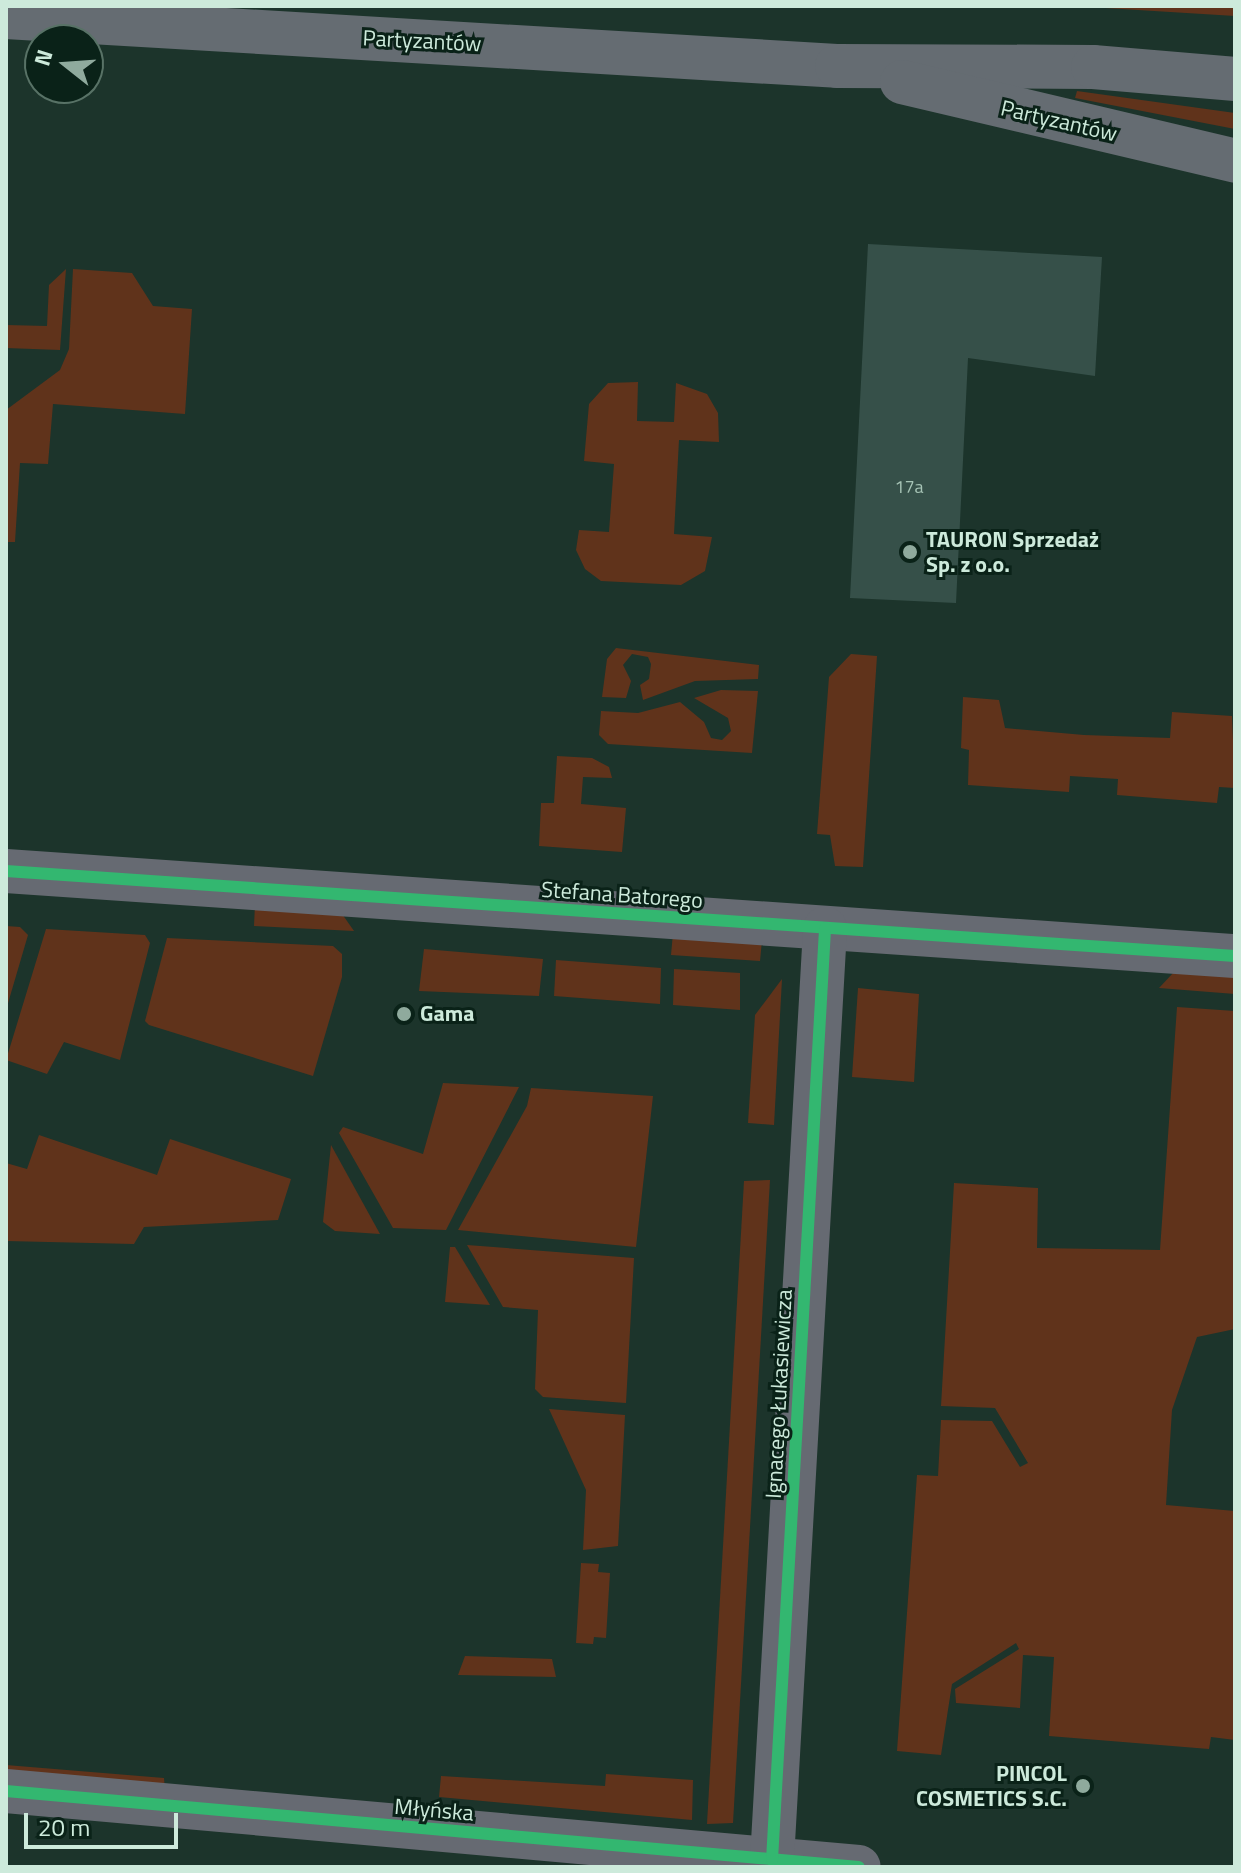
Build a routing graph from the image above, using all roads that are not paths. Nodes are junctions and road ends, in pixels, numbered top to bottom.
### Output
1 (6, 17) edge
2 (837, 66) junction
3 (1235, 79) edge
4 (1235, 161) edge
5 (6, 871) edge
6 (825, 929) junction
7 (1235, 956) edge
8 (6, 1791) edge
9 (772, 1860) junction
10 (859, 1867) edge

1 - 2 main road, Partyzantów
2 - 3 main road, Partyzantów
2 - 4 main road, Partyzantów
5 - 6 street, Stefana Batorego
6 - 7 street, Stefana Batorego
6 - 9 street, Ignacego Łukasiewicza
8 - 9 street, Młyńska
9 - 10 street, Młyńska

